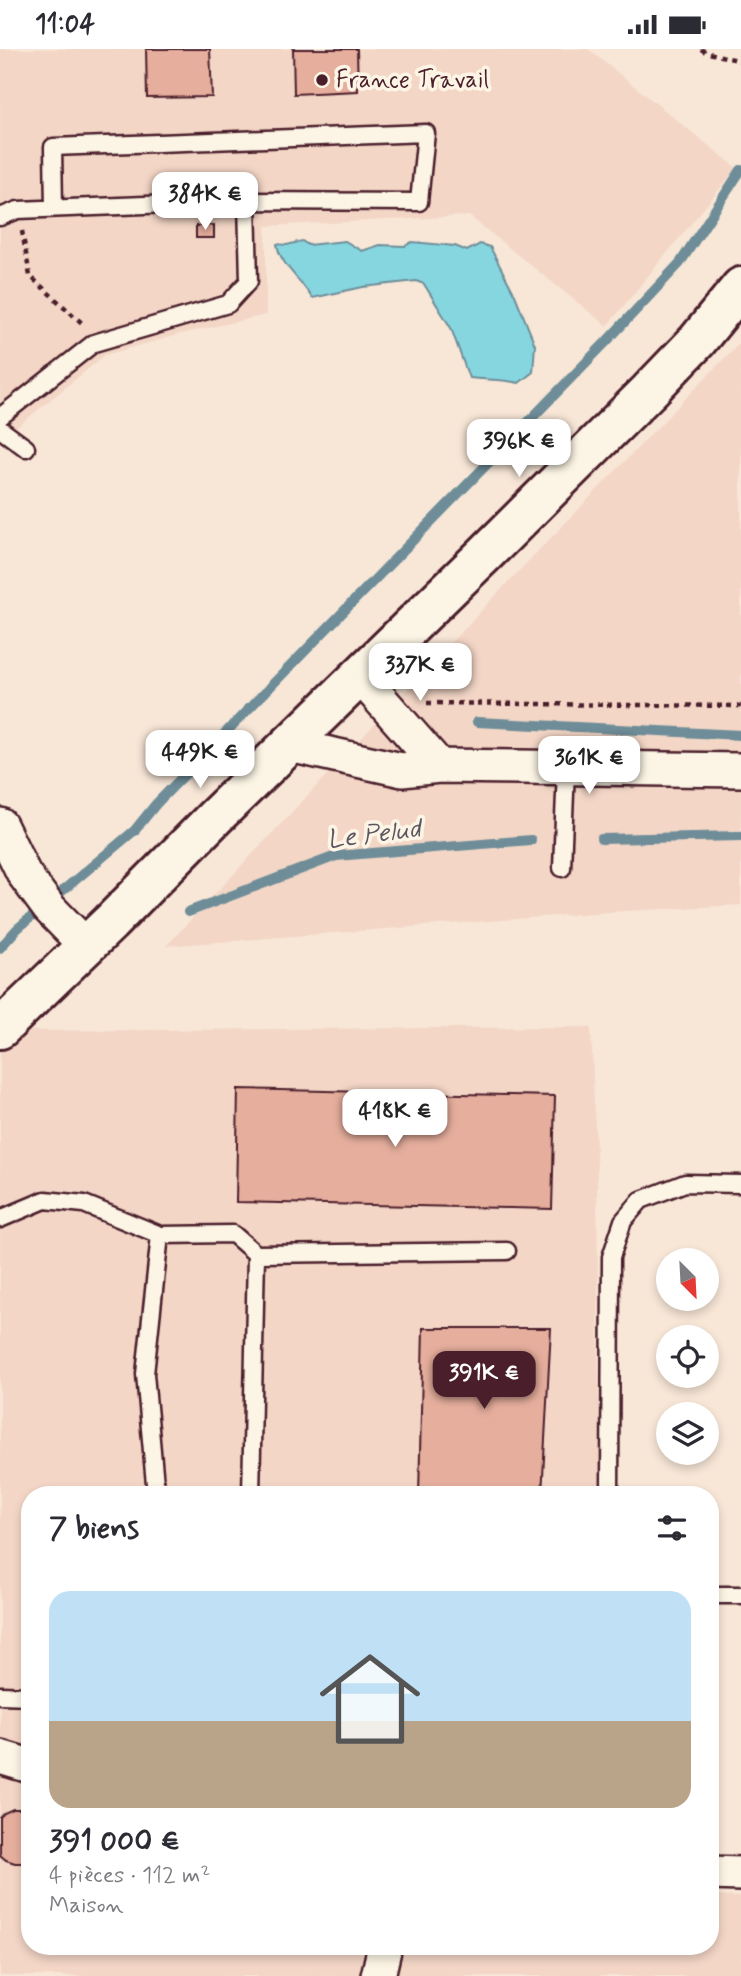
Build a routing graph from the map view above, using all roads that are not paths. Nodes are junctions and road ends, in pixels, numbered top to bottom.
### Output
1 (247, 201) junction
2 (54, 208) junction
3 (0, 217) edge
4 (741, 287) edge
5 (0, 417) edge
6 (0, 429) edge
7 (26, 448) dead end
8 (359, 675) junction
9 (289, 745) junction
10 (439, 766) junction
11 (566, 768) junction
12 (741, 770) edge
13 (0, 825) edge
14 (562, 868) dead end
15 (86, 946) junction
16 (0, 1029) edge
17 (741, 1184) edge
18 (0, 1219) edge
19 (160, 1235) junction
20 (507, 1251) dead end
21 (256, 1254) junction
22 (155, 1486) edge
23 (251, 1486) edge
24 (610, 1486) edge
25 (719, 1595) edge
26 (741, 1595) edge
27 (0, 1695) edge
28 (21, 1696) edge
29 (0, 1757) edge
30 (21, 1763) edge
31 (719, 1873) edge
32 (741, 1874) edge
33 (383, 1955) edge
34 (378, 1976) edge

1 - 2 lane
1 - 2 lane
1 - 5 lane
2 - 3 lane
4 - 8 main road
6 - 7 lane
8 - 9 main road
8 - 10 street
9 - 10 street
9 - 15 main road
10 - 11 street
11 - 12 street
11 - 14 lane
13 - 15 street
15 - 16 main road
17 - 24 lane
18 - 19 lane
19 - 21 lane
19 - 22 lane
20 - 21 lane
21 - 23 lane
25 - 26 lane
27 - 28 lane
29 - 30 street
31 - 32 street
33 - 34 street

